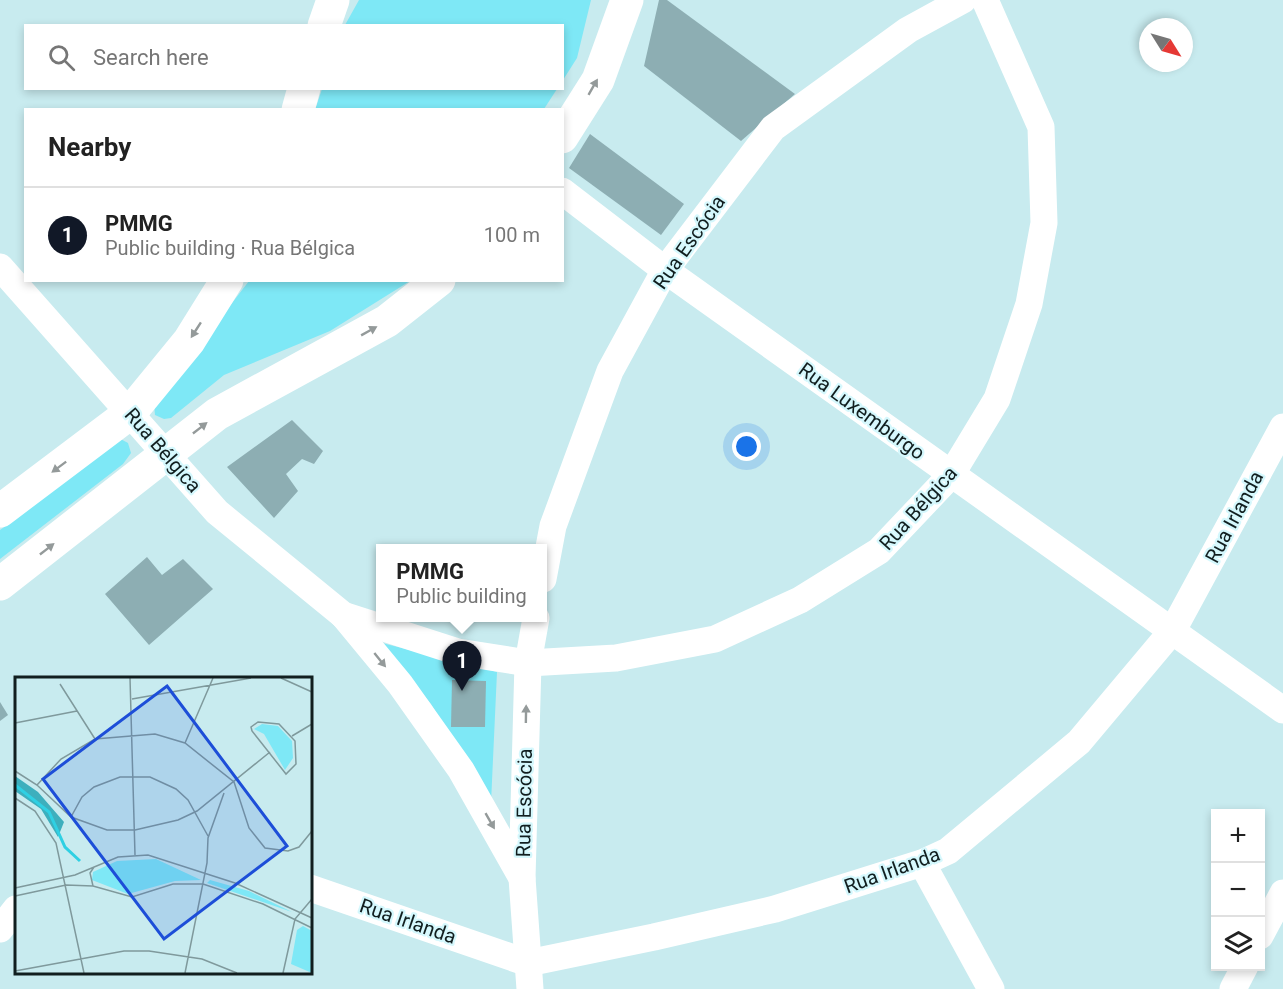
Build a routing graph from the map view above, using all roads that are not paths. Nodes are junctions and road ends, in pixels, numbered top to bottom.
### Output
1 (333, 0) edge
2 (627, 0) edge
3 (963, 0) edge
4 (985, 0) edge
5 (325, 24) edge
6 (303, 90) edge
7 (299, 108) edge
8 (564, 134) edge
9 (564, 193) edge
10 (0, 267) edge
11 (665, 270) junction
12 (226, 282) edge
13 (436, 282) edge
14 (130, 413) junction
15 (1283, 427) edge
16 (166, 455) junction
17 (951, 475) junction
18 (0, 512) edge
19 (547, 558) edge
20 (0, 584) edge
21 (343, 615) junction
22 (535, 622) edge
23 (1173, 630) junction
24 (528, 663) junction
25 (1283, 710) edge
26 (922, 863) junction
27 (522, 878) junction
28 (312, 889) edge
29 (1283, 893) edge
30 (15, 910) edge
31 (1265, 927) edge
32 (0, 929) edge
33 (1242, 971) edge
34 (529, 976) edge
35 (991, 989) edge
36 (1233, 989) edge

1 - 5 street
8 -> 2 street
3 - 11 street, Rua Escócia
4 - 17 street, Rua Bélgica
6 - 7 street
9 - 11 street, Rua Luxemburgo
10 - 14 street, Rua Bélgica
11 - 17 street, Rua Luxemburgo
11 - 19 street, Rua Escócia
12 -> 14 street
16 -> 13 street
14 - 16 street, Rua Bélgica
14 -> 18 street
15 - 23 street, Rua Irlanda
20 -> 16 street
16 - 21 street, Rua Bélgica
17 - 23 street, Rua Luxemburgo
17 - 24 street, Rua Bélgica
21 - 24 street, Rua Bélgica
21 -> 27 street, Rua Bélgica
22 - 24 street, Rua Escócia
23 - 25 street, Rua Luxemburgo
23 - 26 street, Rua Irlanda
27 -> 24 street, Rua Escócia
26 - 34 street, Rua Irlanda
26 - 35 street
27 - 34 street, Rua Escócia
28 - 34 street, Rua Irlanda
29 - 31 street
30 - 32 street
33 - 36 street

